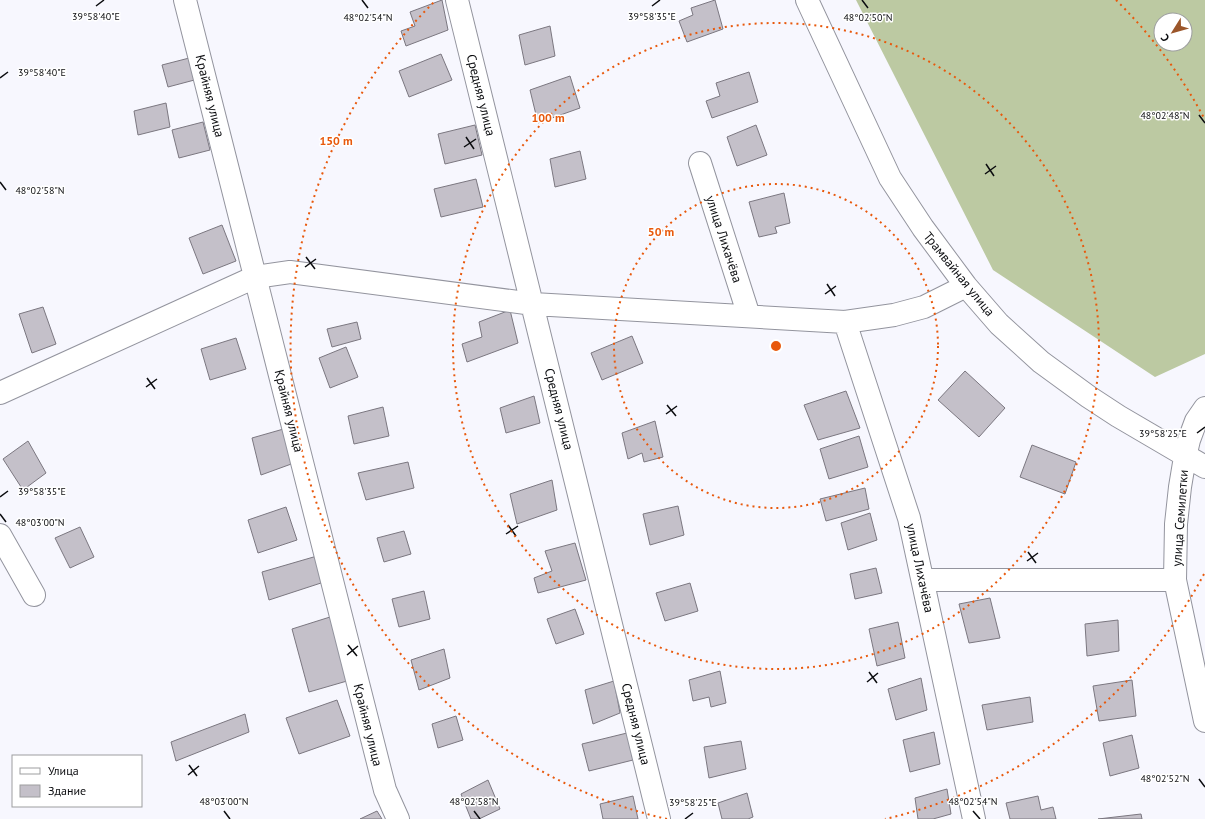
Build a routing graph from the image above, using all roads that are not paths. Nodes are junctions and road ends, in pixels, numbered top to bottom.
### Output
1 (185, 0) edge
2 (457, 0) edge
3 (807, 0) edge
4 (700, 163) dead end
5 (255, 277) junction
6 (966, 286) junction
7 (533, 304) junction
8 (749, 316) junction
9 (846, 322) junction
10 (0, 393) edge
11 (1205, 408) edge
12 (1185, 456) junction
13 (1205, 467) edge
14 (0, 535) edge
15 (922, 580) junction
16 (1175, 580) junction
17 (34, 595) dead end
18 (1205, 721) edge
19 (398, 819) edge
20 (660, 819) edge
21 (974, 819) edge

1 - 5 street, Крайняя улица
2 - 7 street, Средняя улица
3 - 6 street, Трамвайная улица
4 - 8 street, улица Лихачёва
5 - 7 street
5 - 10 street
5 - 19 street, Крайняя улица
6 - 9 street
6 - 12 street, Трамвайная улица
7 - 8 street
7 - 20 street, Средняя улица
8 - 9 street
9 - 15 street, улица Лихачёва
11 - 12 street, улица Семилетки
12 - 13 street, Трамвайная улица
12 - 16 street, улица Семилетки
14 - 17 street
15 - 16 street
15 - 21 street, улица Лихачёва
16 - 18 street, улица Семилетки

